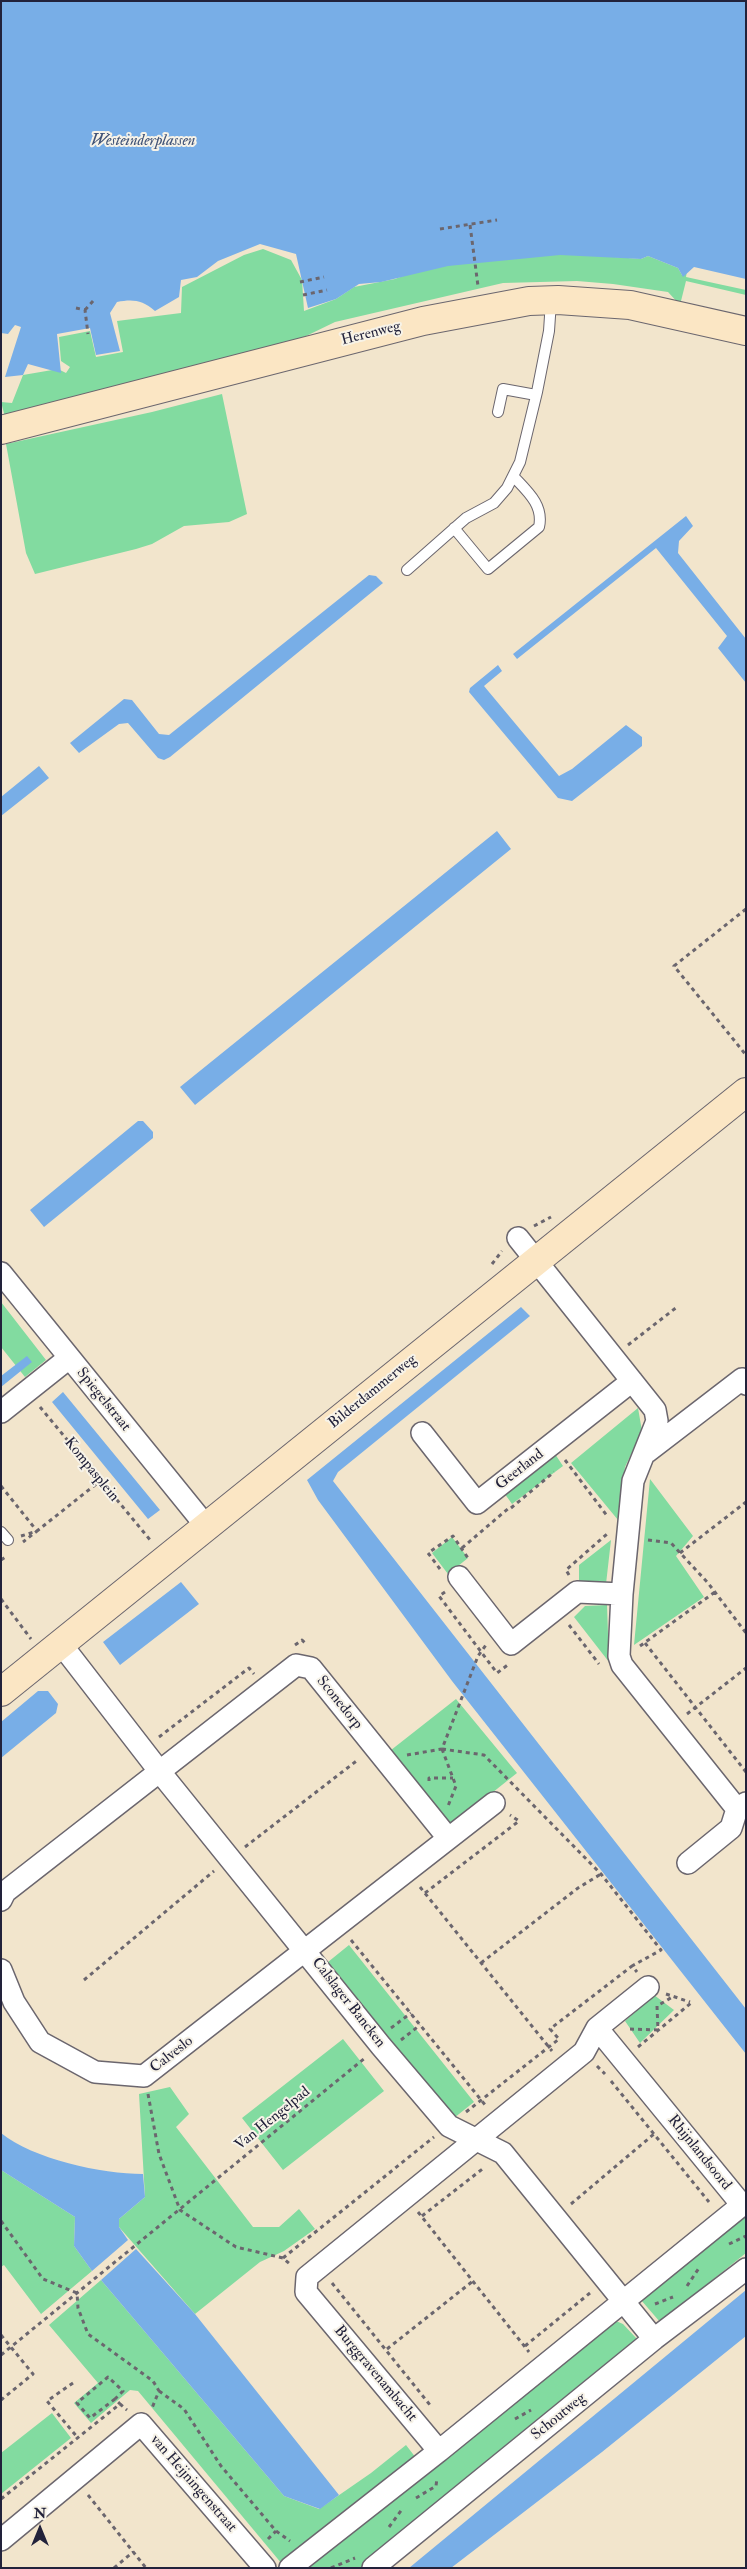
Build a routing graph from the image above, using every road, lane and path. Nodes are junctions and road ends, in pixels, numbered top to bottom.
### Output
1 (497, 220) dead end
2 (470, 225) junction
3 (440, 229) dead end
4 (324, 277) dead end
5 (300, 282) dead end
6 (327, 290) dead end
7 (479, 292) dead end
8 (303, 295) dead end
9 (94, 300) dead end
10 (551, 300) junction
11 (76, 308) dead end
12 (85, 310) junction
13 (746, 331) edge
14 (88, 334) dead end
15 (536, 395) junction
16 (498, 412) dead end
17 (1, 430) edge
18 (513, 476) junction
19 (454, 528) junction
20 (407, 570) dead end
21 (746, 909) edge
22 (746, 1055) edge
23 (746, 1092) edge
24 (518, 1238) dead end
25 (537, 1262) junction
26 (1, 1273) edge
27 (678, 1307) dead end
28 (613, 1357) junction
29 (69, 1358) junction
30 (632, 1381) junction
31 (746, 1384) edge
32 (27, 1391) junction
33 (1, 1412) edge
34 (422, 1434) dead end
35 (647, 1452) junction
36 (100, 1481) junction
37 (1, 1486) edge
38 (746, 1502) edge
39 (206, 1526) junction
40 (37, 1531) junction
41 (608, 1533) dead end
42 (4, 1536) edge
43 (158, 1545) dead end
44 (680, 1553) dead end
45 (460, 1579) joint
46 (577, 1592) junction
47 (622, 1594) junction
48 (1, 1599) edge
49 (645, 1643) dead end
50 (52, 1651) junction
51 (482, 1651) dead end
52 (478, 1656) dead end
53 (746, 1668) edge
54 (1, 1692) edge
55 (696, 1707) junction
56 (671, 1726) junction
57 (442, 1749) junction
58 (384, 1759) junction
59 (160, 1772) junction
60 (746, 1772) edge
61 (453, 1778) junction
62 (428, 1787) dead end
63 (443, 1797) dead end
64 (451, 1798) junction
65 (494, 1803) joint
66 (741, 1806) edge
67 (443, 1832) junction
68 (688, 1863) dead end
69 (407, 1871) junction
70 (601, 1874) junction
71 (425, 1893) junction
72 (1, 1900) edge
73 (305, 1950) junction
74 (482, 1963) junction
75 (632, 1966) junction
76 (1, 1970) edge
77 (648, 1987) junction
78 (674, 1996) junction
79 (657, 2006) junction
80 (658, 2030) junction
81 (602, 2034) junction
82 (381, 2046) junction
83 (548, 2046) junction
84 (623, 2060) junction
85 (565, 2068) junction
86 (144, 2076) junction
87 (672, 2119) junction
88 (449, 2126) junction
89 (475, 2140) junction
90 (503, 2153) junction
91 (406, 2196) junction
92 (180, 2210) junction
93 (422, 2216) junction
94 (556, 2218) junction
95 (1, 2221) edge
96 (746, 2236) edge
97 (725, 2246) dead end
98 (283, 2258) junction
99 (701, 2265) dead end
100 (746, 2269) edge
101 (308, 2277) junction
102 (473, 2281) junction
103 (592, 2291) dead end
104 (682, 2291) dead end
105 (77, 2293) junction
106 (677, 2295) dead end
107 (625, 2303) junction
108 (638, 2320) junction
109 (1, 2335) edge
110 (654, 2340) junction
111 (525, 2346) junction
112 (11, 2347) junction
113 (387, 2350) junction
114 (1, 2355) edge
115 (367, 2365) junction
116 (542, 2368) junction
117 (72, 2383) dead end
118 (159, 2391) junction
119 (115, 2399) junction
120 (1, 2400) edge
121 (120, 2404) junction
122 (539, 2406) dead end
123 (513, 2420) dead end
124 (141, 2424) junction
125 (420, 2429) junction
126 (78, 2438) junction
127 (438, 2451) junction
128 (442, 2474) dead end
129 (76, 2478) junction
130 (1, 2499) edge
131 (388, 2528) dead end
132 (1, 2540) edge
133 (133, 2552) junction
134 (365, 2562) edge
135 (297, 2563) edge
136 (114, 2568) edge
137 (146, 2568) edge
138 (265, 2568) edge
139 (331, 2568) edge

1 - 2 path
2 - 3 path
2 - 7 path
4 - 5 path
6 - 8 path
9 - 12 path
10 - 13 street, Herenweg
10 - 15 lane
10 - 17 street, Herenweg
11 - 12 path
12 - 14 path
15 - 16 lane
15 - 18 lane
18 - 19 lane
18 - 19 lane
19 - 20 lane
21 - 22 path
23 - 25 street, Bilderdammerweg
24 - 25 street
25 - 28 street
25 - 39 street, Bilderdammerweg
26 - 29 street, Spiegelstraat
27 - 28 path
28 - 30 street
29 - 32 street
29 - 39 street, Spiegelstraat
30 - 34 street, Geerland
30 - 35 street
31 - 35 street
32 - 33 street
32 - 36 path, Kompasplein
35 - 47 street
36 - 40 path
36 - 43 path, Kompasplein
37 - 40 path
38 - 44 path
39 - 50 street, Bilderdammerweg
40 - 42 path
41 - 46 path
45 - 46 street
45 - 51 path
46 - 47 street
47 - 56 street
48 - 50 path
49 - 55 path
50 - 54 street, Bilderdammerweg
50 - 59 street, Calslager Bancken
52 - 57 path
53 - 55 path
55 - 56 path
55 - 60 path
56 - 66 street
57 - 58 path
57 - 61 path
57 - 70 path
58 - 59 street, Sconedorp
58 - 67 street, Sconedorp
59 - 72 street
59 - 73 street, Calslager Bancken
61 - 62 path
61 - 64 path
63 - 64 path
64 - 67 path
65 - 67 street
65 - 71 path
66 - 68 street
67 - 69 street
69 - 71 path
69 - 73 street
70 - 74 path
70 - 75 path
71 - 74 path
73 - 82 street, Calslager Bancken
73 - 86 street, Calveslo
74 - 83 path
75 - 77 path
75 - 83 path
76 - 86 street, Calveslo
77 - 78 path
77 - 79 path
77 - 81 street
78 - 79 path
78 - 80 path
79 - 80 path
80 - 81 path
80 - 84 path
81 - 84 street, Rhijnlandsoord
81 - 85 street
82 - 88 street, Calslager Bancken
82 - 92 path, Van Hengelpad
83 - 85 path
83 - 88 path
84 - 87 street, Rhijnlandsoord
85 - 89 street
86 - 92 path
87 - 94 path
87 - 107 street, Rhijnlandsoord
88 - 89 street, Calslager Bancken
88 - 98 path
89 - 90 street, Calslager Bancken
89 - 91 street
90 - 93 path
90 - 94 street, Calslager Bancken
91 - 93 path
91 - 101 street
92 - 98 path
92 - 105 path
93 - 102 path
94 - 107 street, Calslager Bancken
95 - 105 path
96 - 97 path
98 - 101 path
99 - 104 path
100 - 110 street, Schoutweg
101 - 113 path
101 - 115 street, Burggravenambacht
102 - 111 path
102 - 113 path
103 - 111 path
105 - 112 path
105 - 118 path
106 - 108 path
107 - 108 street, Calslager Bancken
107 - 116 street
108 - 110 street, Calslager Bancken
109 - 112 path
110 - 134 street, Schoutweg
111 - 116 path
112 - 114 path
112 - 120 path
113 - 115 path
113 - 125 path
115 - 125 street, Burggravenambacht
116 - 127 street
117 - 126 path
118 - 124 path
118 - 135 path
119 - 119 path
119 - 121 path
121 - 124 path
121 - 126 path
122 - 123 path
124 - 129 street, van Heijningenstraat
124 - 138 street, van Heijningenstraat
125 - 127 street, Burggravenambacht
126 - 130 path
127 - 135 street
128 - 131 path
129 - 132 street, van Heijningenstraat
129 - 133 path
133 - 136 path
133 - 137 path
134 - 139 path

